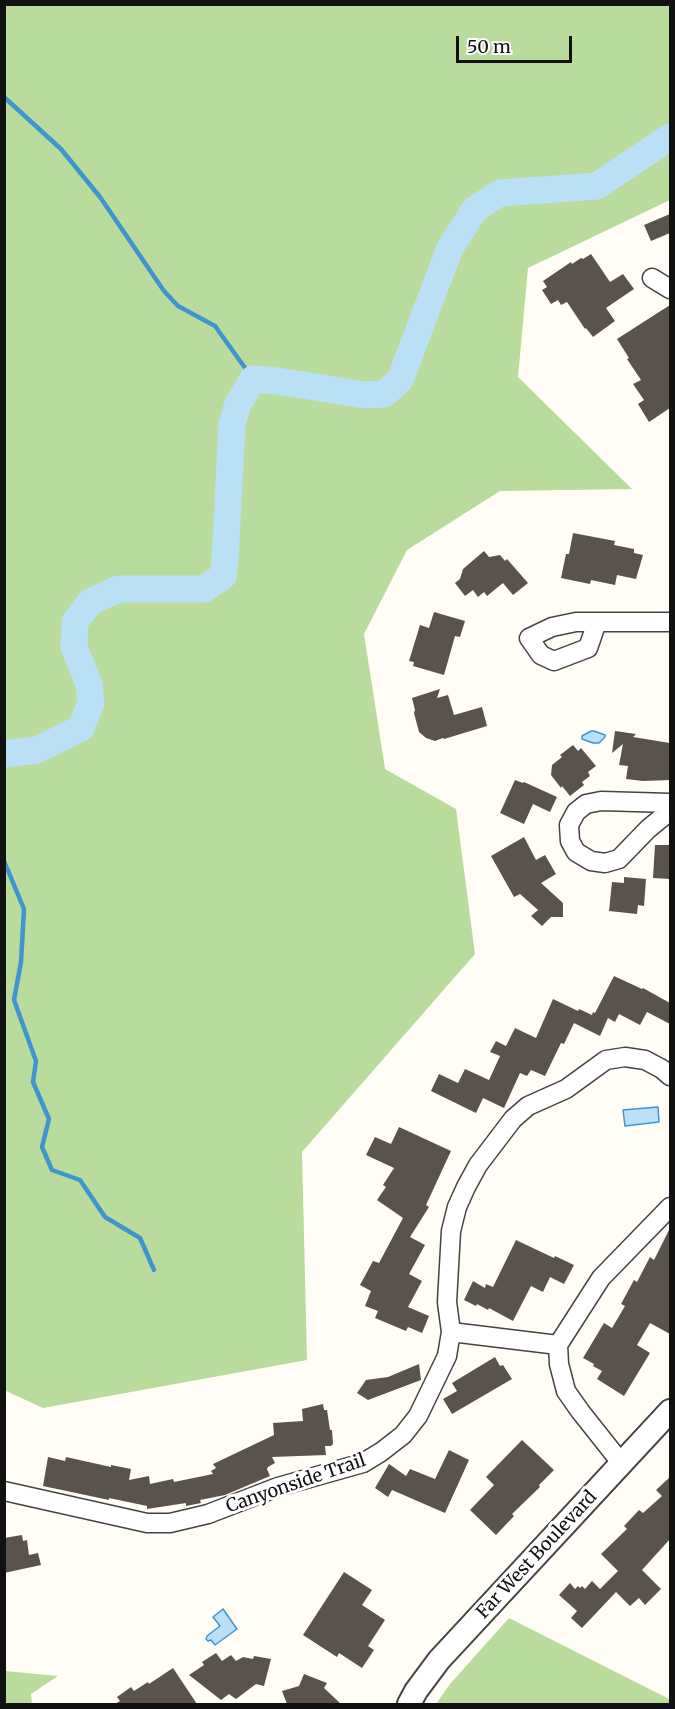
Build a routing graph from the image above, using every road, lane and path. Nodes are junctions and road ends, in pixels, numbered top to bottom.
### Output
1 (652, 278) dead end
2 (670, 289) edge
3 (597, 622) dead end
4 (670, 622) edge
5 (670, 803) edge
6 (670, 811) edge
7 (670, 1076) edge
8 (670, 1207) edge
9 (451, 1332) junction
10 (558, 1345) junction
11 (670, 1411) edge
12 (622, 1464) junction
13 (4, 1491) edge
14 (409, 1704) edge

1 - 2 street
3 - 4 street
5 - 6 street
7 - 9 street
8 - 10 street
9 - 10 street
9 - 13 street, Canyonside Trail
10 - 12 street
11 - 12 street, Far West Boulevard
12 - 14 street, Far West Boulevard

